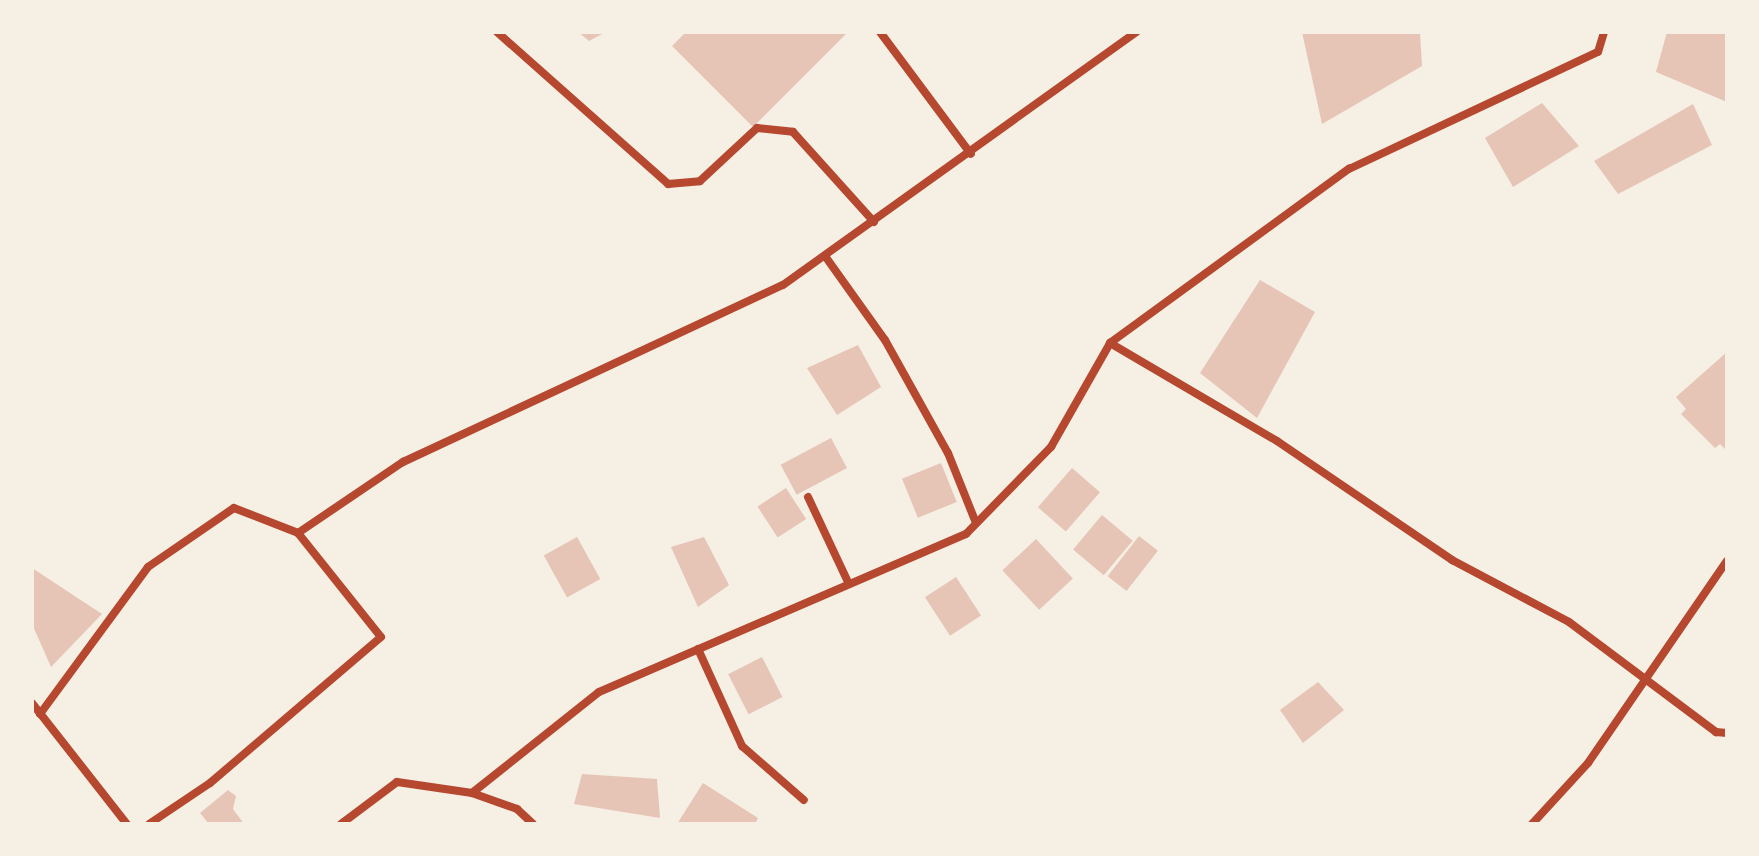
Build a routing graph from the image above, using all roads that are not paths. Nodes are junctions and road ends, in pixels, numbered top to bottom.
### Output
1 (497, 32) edge
2 (880, 32) edge
3 (1137, 32) edge
4 (1604, 32) edge
5 (971, 154) junction
6 (874, 222) junction
7 (825, 256) junction
8 (1110, 343) junction
9 (808, 497) dead end
10 (976, 523) junction
11 (298, 533) junction
12 (1727, 561) edge
13 (849, 584) junction
14 (698, 649) junction
15 (1647, 680) junction
16 (32, 703) edge
17 (40, 714) junction
18 (1727, 733) edge
19 (472, 793) junction
20 (804, 800) dead end
21 (127, 824) edge
22 (149, 824) edge
23 (341, 824) edge
24 (533, 824) edge
25 (1532, 824) edge

1 - 6 street
2 - 5 street
3 - 5 street
4 - 8 street
5 - 6 street
6 - 7 street
7 - 10 street
7 - 11 street
8 - 10 street
8 - 15 street
9 - 13 street
10 - 13 street
11 - 17 street
11 - 22 street
12 - 15 street
13 - 14 street
14 - 19 street
14 - 20 street
15 - 18 street
15 - 25 street
16 - 17 street
17 - 21 street
19 - 23 street
19 - 24 street

